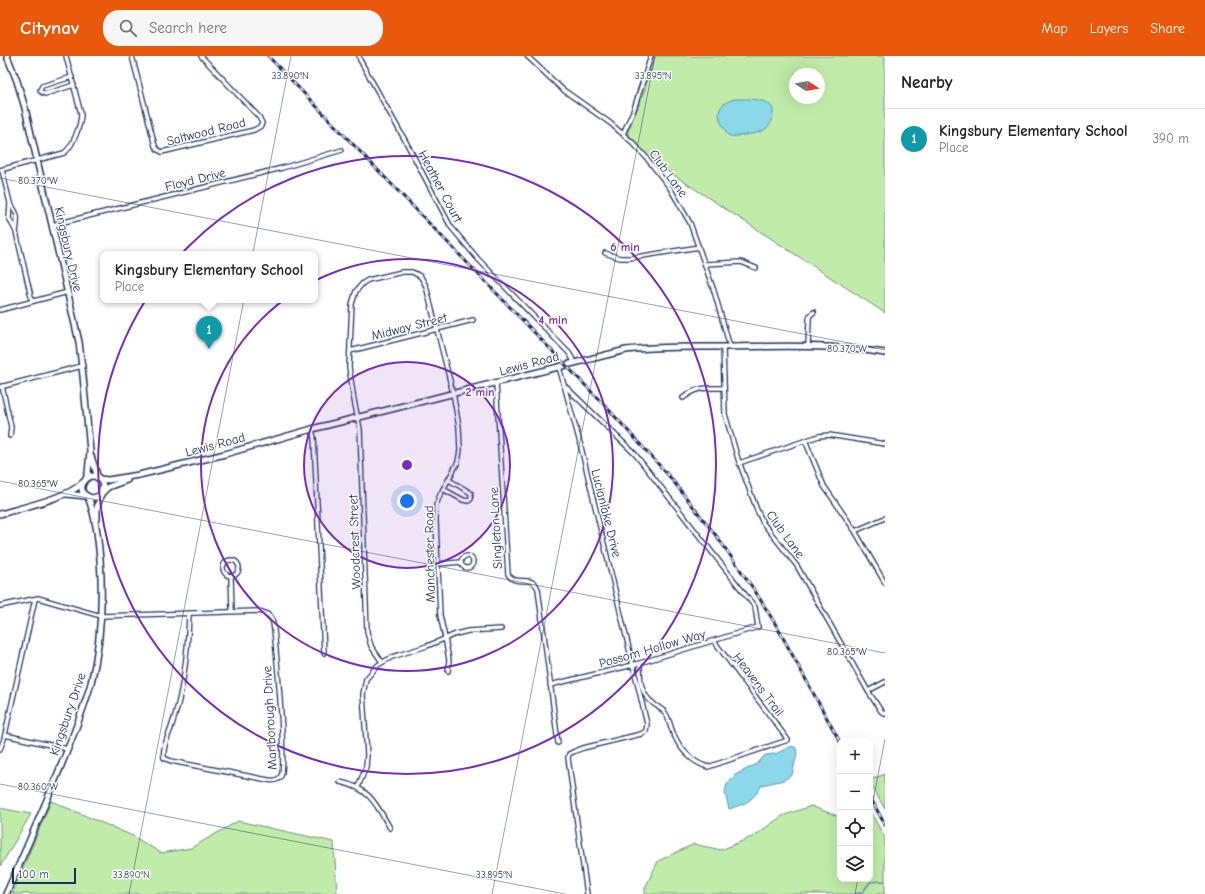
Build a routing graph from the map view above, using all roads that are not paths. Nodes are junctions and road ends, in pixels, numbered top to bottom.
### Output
1 (7, 56) edge
2 (66, 56) edge
3 (132, 56) edge
4 (201, 56) edge
5 (359, 56) edge
6 (527, 56) edge
7 (651, 56) edge
8 (72, 77) junction
9 (74, 85) junction
10 (623, 134) junction
11 (342, 150) dead end
12 (37, 160) junction
13 (1, 170) edge
14 (10, 203) junction
15 (52, 225) junction
16 (16, 232) junction
17 (699, 247) junction
18 (605, 253) dead end
19 (705, 264) junction
20 (756, 268) dead end
21 (68, 292) junction
22 (32, 301) junction
23 (0, 310) edge
24 (814, 312) dead end
25 (473, 320) dead end
26 (437, 329) junction
27 (808, 346) junction
28 (723, 347) junction
29 (730, 347) junction
30 (350, 351) junction
31 (885, 353) edge
32 (575, 363) junction
33 (82, 366) junction
34 (559, 367) junction
35 (496, 383) junction
36 (1, 386) edge
37 (565, 386) junction
38 (724, 388) junction
39 (453, 394) junction
40 (683, 398) dead end
41 (358, 417) junction
42 (312, 429) junction
43 (10, 436) dead end
44 (805, 440) junction
45 (885, 444) edge
46 (90, 452) junction
47 (739, 463) junction
48 (139, 475) junction
49 (99, 478) junction
50 (85, 480) junction
51 (449, 480) junction
52 (443, 489) junction
53 (65, 494) junction
54 (101, 494) junction
55 (88, 497) junction
56 (0, 514) edge
57 (885, 518) edge
58 (96, 530) junction
59 (855, 532) junction
60 (461, 562) dead end
61 (438, 564) junction
62 (231, 576) junction
63 (885, 583) edge
64 (35, 599) junction
65 (0, 606) edge
66 (232, 612) junction
67 (189, 613) junction
68 (101, 616) junction
69 (501, 629) dead end
70 (445, 638) junction
71 (714, 641) junction
72 (324, 653) dead end
73 (382, 662) junction
74 (640, 663) junction
75 (633, 665) junction
76 (448, 671) dead end
77 (885, 682) edge
78 (550, 685) junction
79 (868, 691) junction
80 (885, 714) edge
81 (5, 735) junction
82 (558, 743) dead end
83 (0, 749) edge
84 (68, 749) junction
85 (340, 782) dead end
86 (358, 787) junction
87 (390, 828) dead end
88 (6, 894) edge
89 (587, 894) edge

1 - 12 street, Kingsbury Drive
2 - 8 street
3 - 4 street, Saltwood Road
5 - 32 street, Heather Court
6 - 10 street, Club Lane
7 - 10 street
8 - 9 street
8 - 9 street
9 - 12 street
10 - 17 street, Club Lane
11 - 15 street, Floyd Drive
12 - 13 street
12 - 15 street, Kingsbury Drive
13 - 14 street
14 - 16 street
14 - 16 street
15 - 21 street, Kingsbury Drive
16 - 22 street
17 - 18 street
17 - 19 street, Club Lane
19 - 20 street
19 - 29 street, Club Lane
21 - 22 street
21 - 33 street, Kingsbury Drive
22 - 23 street
24 - 27 street
25 - 26 street, Midway Street
26 - 30 street, Midway Street
26 - 30 street, Woodcrest Street
26 - 39 street, Manchester Road
27 - 29 street, Lewis Road
27 - 31 street, Lewis Road
28 - 29 street, Lewis Road
28 - 32 street, Lewis Road
28 - 38 street, Club Lane
30 - 41 street, Woodcrest Street
32 - 34 street, Lewis Road
33 - 36 street
33 - 46 street, Kingsbury Drive
34 - 35 street, Lewis Road
34 - 37 street, Lucianlake Drive
35 - 39 street, Lewis Road
35 - 78 street, Singleton Lane
36 - 43 street
37 - 71 street, Possom Hollow Way
37 - 75 street, Lucianlake Drive
38 - 40 street
38 - 47 street, Club Lane
39 - 41 street, Lewis Road
39 - 51 street, Manchester Road
41 - 42 street, Lewis Road
41 - 73 street, Woodcrest Street
42 - 48 street, Lewis Road
42 - 72 street
44 - 45 street
44 - 47 street
44 - 59 street
46 - 49 street, Kingsbury Drive
46 - 50 street, Kingsbury Drive
47 - 79 street, Club Lane
48 - 49 street, Lewis Road
48 - 54 street, Lewis Road
49 - 50 street
49 - 54 street, Kingsbury Drive
50 - 53 street
50 - 55 street, Kingsbury Drive
51 - 52 street, Manchester Road
51 - 52 street
52 - 61 street, Manchester Road
53 - 55 street
53 - 56 street
54 - 55 street
54 - 58 street, Kingsbury Drive
55 - 58 street, Kingsbury Drive
57 - 59 street
58 - 68 street, Kingsbury Drive
59 - 63 street
60 - 61 street
61 - 70 street, Manchester Road
62 - 62 street
62 - 66 street
64 - 65 street
64 - 68 street, Marlborough Drive
64 - 81 street
66 - 67 street, Marlborough Drive
66 - 67 street, Marlborough Drive
67 - 68 street, Marlborough Drive
68 - 84 street, Kingsbury Drive
69 - 70 street
70 - 73 street
70 - 76 street, Manchester Road
71 - 74 street, Possom Hollow Way
71 - 74 street, Heavens Trail
73 - 86 street
74 - 75 street, Possom Hollow Way
75 - 78 street, Possom Hollow Way
75 - 89 street, Lucianlake Drive
77 - 79 street
78 - 82 street, Singleton Lane
79 - 80 street, Club Lane
81 - 83 street
81 - 84 street
84 - 88 street, Kingsbury Drive
85 - 86 street
86 - 87 street

